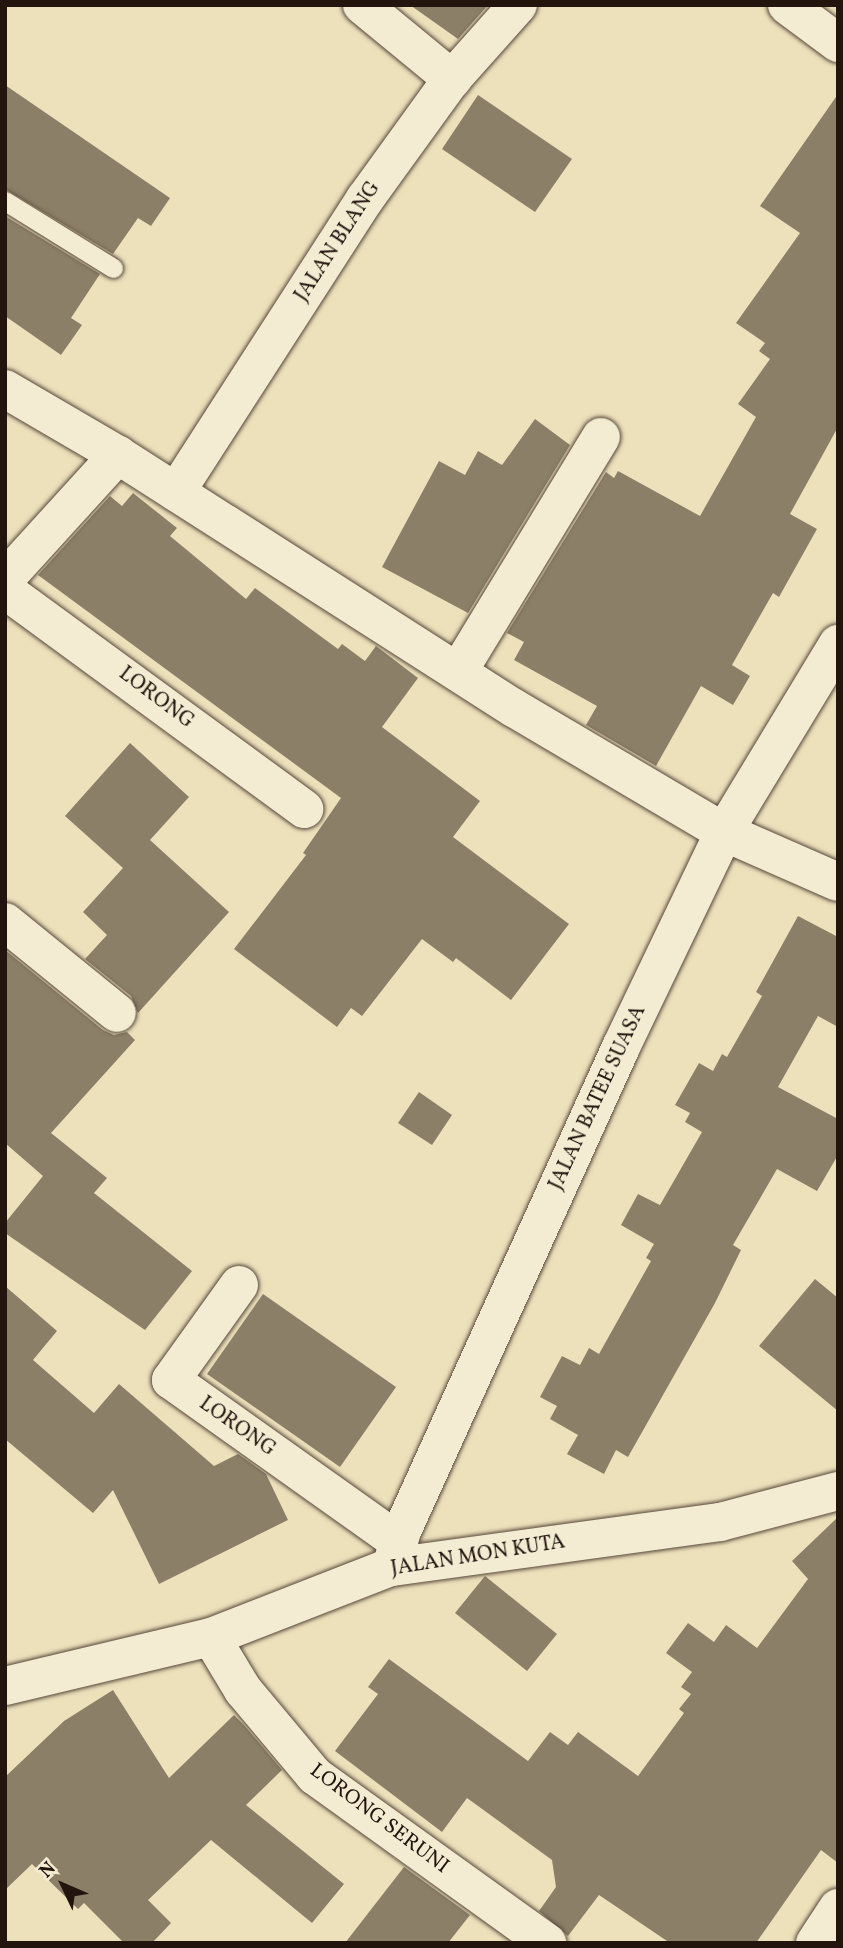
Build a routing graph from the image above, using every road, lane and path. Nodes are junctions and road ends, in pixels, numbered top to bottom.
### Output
1 (362, 5) edge
2 (518, 5) edge
3 (788, 5) edge
4 (838, 43) edge
5 (452, 79) junction
6 (5, 201) edge
7 (113, 268) dead end
8 (5, 389) edge
9 (601, 437) dead end
10 (118, 455) junction
11 (176, 492) junction
12 (5, 579) edge
13 (5, 590) edge
14 (838, 644) edge
15 (458, 672) junction
16 (304, 809) dead end
17 (724, 832) junction
18 (838, 882) edge
19 (5, 922) edge
20 (117, 1013) dead end
21 (239, 1285) dead end
22 (838, 1491) edge
23 (395, 1554) junction
24 (211, 1637) junction
25 (5, 1686) edge
26 (838, 1908) edge
27 (547, 1943) edge
28 (815, 1943) edge

1 - 5 street
2 - 5 street, JALAN BLANG
3 - 4 street
5 - 11 street, JALAN BLANG
6 - 7 lane
8 - 10 street
9 - 15 street
10 - 11 street
10 - 12 street
11 - 15 street
13 - 16 street, LORONG
14 - 17 street, JALAN BATEE SUASA
15 - 17 street
17 - 18 street
17 - 23 street, JALAN BATEE SUASA
19 - 20 street
21 - 23 street, LORONG
22 - 23 street, JALAN MON KUTA
23 - 24 street, JALAN MON KUTA
24 - 25 street, JALAN MON KUTA
24 - 27 street, LORONG SERUNI
26 - 28 street

